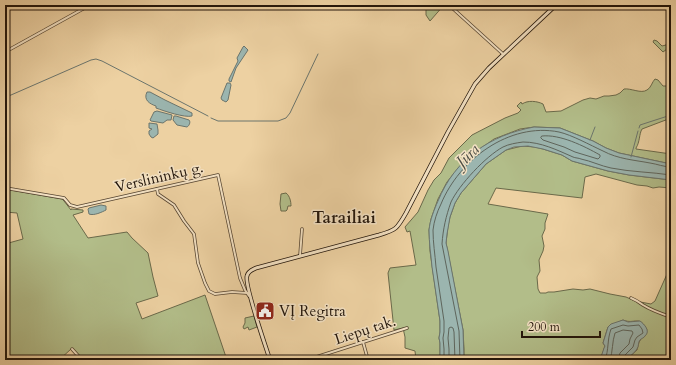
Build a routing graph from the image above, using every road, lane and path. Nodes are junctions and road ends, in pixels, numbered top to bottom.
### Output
1 (90, 5) edge
2 (449, 5) edge
3 (556, 5) edge
4 (5, 52) edge
5 (503, 54) junction
6 (5, 188) edge
7 (157, 189) junction
8 (302, 229) dead end
9 (300, 256) junction
10 (247, 294) junction
11 (251, 298) junction
12 (631, 298) dead end
13 (671, 318) edge
14 (407, 328) dead end
15 (363, 342) junction
16 (72, 349) dead end
17 (82, 360) edge
18 (270, 360) edge
19 (307, 360) edge
20 (368, 360) edge

1 - 4 street
2 - 5 street
3 - 5 main road
5 - 9 main road
6 - 7 street, Verslininkų g.
7 - 10 street
7 - 10 street, Verslininkų g.
8 - 9 street
9 - 11 main road
10 - 11 street, Verslininkų g.
11 - 18 main road
12 - 13 street
14 - 15 street, Liepų tak.
15 - 19 street, Liepų tak.
15 - 20 street
16 - 17 street

